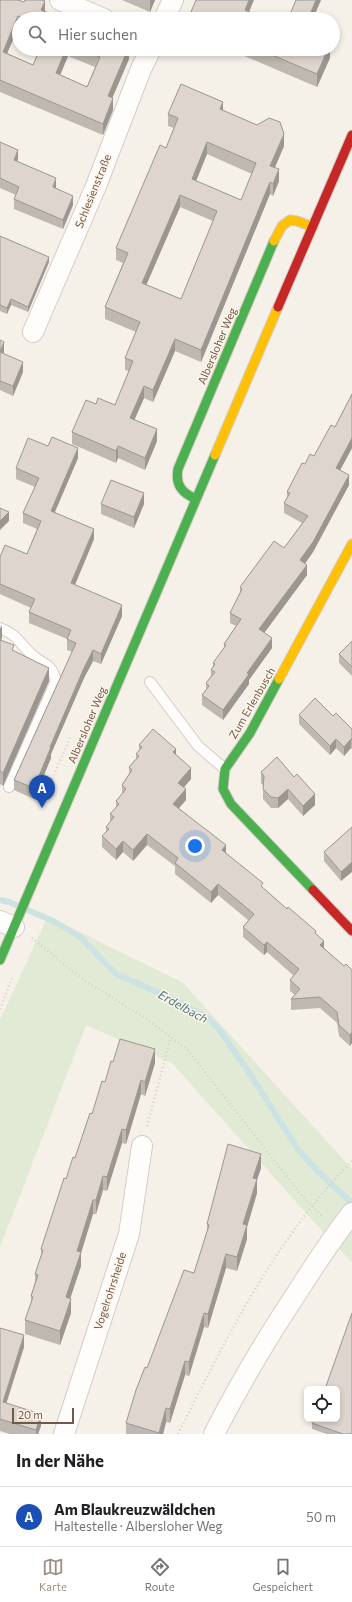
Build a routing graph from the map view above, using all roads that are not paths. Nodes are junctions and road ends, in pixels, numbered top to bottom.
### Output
1 (60, 0) edge
2 (173, 0) edge
3 (88, 12) edge
4 (167, 12) edge
5 (148, 56) edge
6 (352, 135) edge
7 (313, 227) junction
8 (32, 332) dead end
9 (196, 499) junction
10 (352, 544) edge
11 (0, 628) edge
12 (150, 682) dead end
13 (225, 769) junction
14 (9, 788) dead end
15 (15, 926) edge
16 (352, 931) edge
17 (0, 960) edge
18 (142, 1146) road end
19 (344, 1223) edge
20 (64, 1434) edge
21 (214, 1434) edge

1 - 3 street
2 - 4 street
5 - 8 street, Schlesienstraße
6 - 7 main road, Albersloher Weg
7 - 9 main road, Albersloher Weg
7 - 9 main road, Albersloher Weg
9 - 15 main road, Albersloher Weg
10 - 13 main road, Zum Erlenbusch
11 - 14 lane
12 - 13 lane
13 - 16 main road
15 - 17 main road, Albersloher Weg
18 - 20 street, Vogelrohrsheide
19 - 21 street

